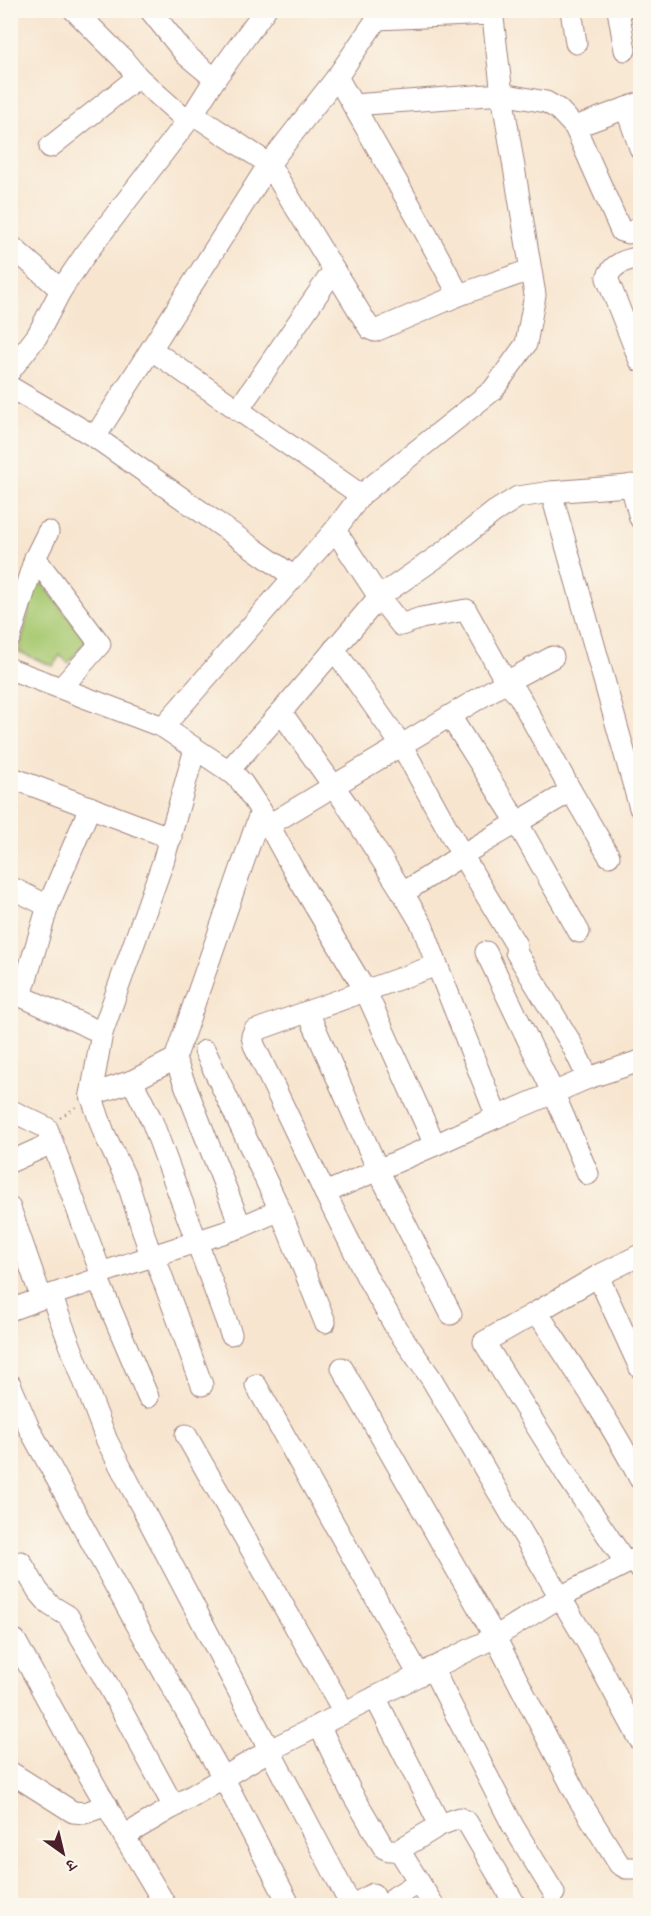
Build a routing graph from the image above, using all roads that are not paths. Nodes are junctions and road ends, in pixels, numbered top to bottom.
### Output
1 (74, 10) edge
2 (150, 10) edge
3 (265, 10) edge
4 (571, 10) edge
5 (618, 10) edge
6 (492, 12) edge
7 (380, 15) edge
8 (576, 42) dead end
9 (625, 50) dead end
10 (138, 77) junction
11 (337, 77) junction
12 (215, 79) junction
13 (502, 94) junction
14 (353, 105) junction
15 (633, 106) edge
16 (190, 117) junction
17 (575, 128) junction
18 (50, 147) dead end
19 (640, 148) edge
20 (270, 164) junction
21 (640, 228) edge
22 (10, 245) edge
23 (640, 257) edge
24 (334, 270) junction
25 (530, 270) junction
26 (61, 290) junction
27 (459, 295) junction
28 (152, 350) junction
29 (640, 361) edge
30 (10, 371) edge
31 (10, 387) edge
32 (238, 410) junction
33 (95, 437) junction
34 (636, 485) edge
35 (551, 492) junction
36 (361, 495) junction
37 (640, 518) edge
38 (335, 530) junction
39 (48, 532) dead end
40 (35, 558) junction
41 (294, 577) junction
42 (379, 597) junction
43 (10, 637) edge
44 (334, 649) junction
45 (553, 657) dead end
46 (10, 669) edge
47 (506, 682) junction
48 (62, 687) junction
49 (282, 711) junction
50 (450, 716) junction
51 (163, 727) junction
52 (402, 746) junction
53 (195, 749) junction
54 (228, 771) junction
55 (10, 777) edge
56 (335, 786) junction
57 (571, 790) junction
58 (90, 807) junction
59 (640, 808) edge
60 (265, 818) junction
61 (517, 822) junction
62 (171, 838) junction
63 (462, 855) junction
64 (609, 856) dead end
65 (10, 887) edge
66 (403, 893) junction
67 (48, 906) junction
68 (579, 932) dead end
69 (486, 952) dead end
70 (437, 965) junction
71 (366, 992) junction
72 (16, 994) edge
73 (308, 1012) junction
74 (102, 1033) junction
75 (205, 1051) dead end
76 (175, 1059) junction
77 (640, 1061) edge
78 (588, 1078) junction
79 (132, 1080) junction
80 (554, 1094) junction
81 (91, 1095) junction
82 (10, 1110) edge
83 (497, 1117) junction
84 (49, 1136) junction
85 (435, 1145) junction
86 (10, 1162) edge
87 (378, 1170) junction
88 (588, 1174) dead end
89 (325, 1193) junction
90 (10, 1208) edge
91 (280, 1210) junction
92 (241, 1227) junction
93 (198, 1242) junction
94 (640, 1255) edge
95 (153, 1256) junction
96 (100, 1276) junction
97 (598, 1276) junction
98 (46, 1296) junction
99 (10, 1310) edge
100 (537, 1312) junction
101 (451, 1314) dead end
102 (325, 1322) dead end
103 (231, 1334) dead end
104 (342, 1368) dead end
105 (640, 1368) edge
106 (10, 1384) edge
107 (256, 1384) dead end
108 (202, 1385) dead end
109 (148, 1397) dead end
110 (186, 1435) dead end
111 (640, 1479) edge
112 (21, 1562) dead end
113 (636, 1562) edge
114 (560, 1597) junction
115 (495, 1637) junction
116 (15, 1640) dead end
117 (425, 1672) junction
118 (375, 1697) junction
119 (344, 1712) junction
120 (319, 1725) junction
121 (640, 1740) edge
122 (270, 1750) junction
123 (10, 1772) edge
124 (224, 1779) junction
125 (106, 1805) junction
126 (174, 1807) junction
127 (440, 1825) junction
128 (124, 1836) junction
129 (399, 1850) junction
130 (640, 1868) edge
131 (419, 1882) junction
132 (554, 1893) dead end
133 (388, 1901) edge
134 (166, 1905) edge
135 (290, 1905) edge
136 (434, 1905) edge
137 (514, 1905) edge

1 - 10 street
2 - 12 street
3 - 12 street
4 - 8 street
5 - 9 street
6 - 7 street
6 - 13 street
7 - 11 street
10 - 16 street
10 - 18 street
11 - 14 street
11 - 20 street
12 - 16 street
13 - 14 street
13 - 17 street
13 - 25 street
14 - 27 street
15 - 17 street
15 - 19 street
16 - 20 street
16 - 26 street
17 - 21 street
20 - 24 street
20 - 28 street
22 - 26 street
23 - 29 street
24 - 27 street
24 - 32 street
25 - 27 street
25 - 36 street
26 - 30 street
28 - 32 street
28 - 33 street
31 - 33 street
32 - 36 street
33 - 41 street
34 - 35 street
34 - 37 street
35 - 42 street
35 - 59 street
36 - 38 street
38 - 41 street
38 - 42 street
39 - 40 street
40 - 43 street
40 - 48 street
41 - 51 street
42 - 44 street
42 - 47 street
44 - 49 street
44 - 52 street
45 - 47 street
46 - 48 street
47 - 50 street
47 - 57 street
48 - 51 street
49 - 54 street
49 - 56 street
50 - 52 street
50 - 61 street
51 - 53 street
52 - 56 street
52 - 63 street
53 - 54 street
53 - 62 street
54 - 60 street
55 - 58 street
56 - 60 street
56 - 66 street
57 - 61 street
57 - 64 street
58 - 62 street
58 - 67 street
60 - 71 street
60 - 76 street
61 - 63 street
61 - 68 street
62 - 74 street
63 - 66 street
63 - 78 street
65 - 67 street
66 - 70 street
67 - 72 street
69 - 80 street
70 - 71 street
70 - 83 street
71 - 73 street
71 - 85 street
72 - 74 street
73 - 87 street
73 - 89 street
74 - 81 street
75 - 91 street
76 - 79 street
76 - 92 street
77 - 78 street
78 - 80 street
79 - 81 street
79 - 93 street
80 - 83 street
80 - 88 street
81 - 95 street
82 - 84 street
83 - 85 street
84 - 86 street
84 - 96 street
85 - 87 street
87 - 89 street
87 - 101 street
89 - 114 street
90 - 98 street
91 - 92 street
91 - 102 street
92 - 93 street
93 - 95 street
93 - 103 street
94 - 97 street
95 - 96 street
95 - 108 street
96 - 98 street
96 - 109 street
97 - 100 street
97 - 105 street
98 - 99 street
98 - 122 street
100 - 111 street
100 - 113 street
104 - 115 street
106 - 124 street
107 - 117 street
110 - 119 street
112 - 126 street
113 - 114 street
114 - 115 street
114 - 121 street
115 - 117 street
115 - 130 street
116 - 125 street
117 - 118 street
117 - 132 street
118 - 119 street
118 - 127 street
119 - 120 street
120 - 122 street
120 - 129 street
122 - 124 street
122 - 133 street
123 - 125 street
124 - 126 street
124 - 135 street
125 - 128 street
126 - 128 street
127 - 129 street
127 - 137 street
128 - 134 street
129 - 131 street
131 - 133 street
131 - 136 street

